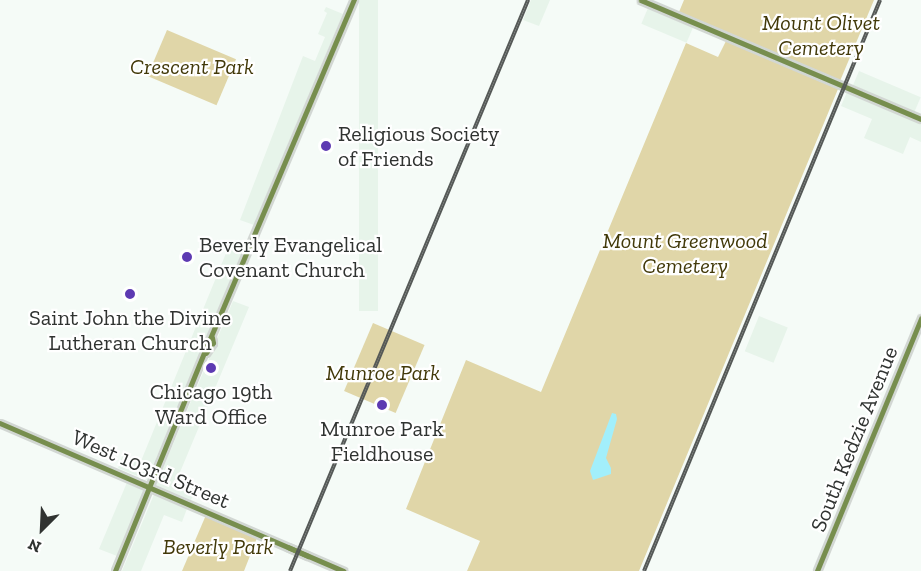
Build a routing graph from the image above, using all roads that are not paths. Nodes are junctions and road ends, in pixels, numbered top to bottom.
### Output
1 (354, 0) edge
2 (641, 0) edge
3 (921, 119) edge
4 (921, 319) edge
5 (0, 423) edge
6 (151, 486) junction
7 (115, 571) edge
8 (344, 571) edge
9 (817, 571) edge

1 - 6 main road
2 - 3 main road
4 - 9 main road, South Kedzie Avenue
5 - 6 main road, West 103rd Street
6 - 7 main road
6 - 8 main road, West 103rd Street

